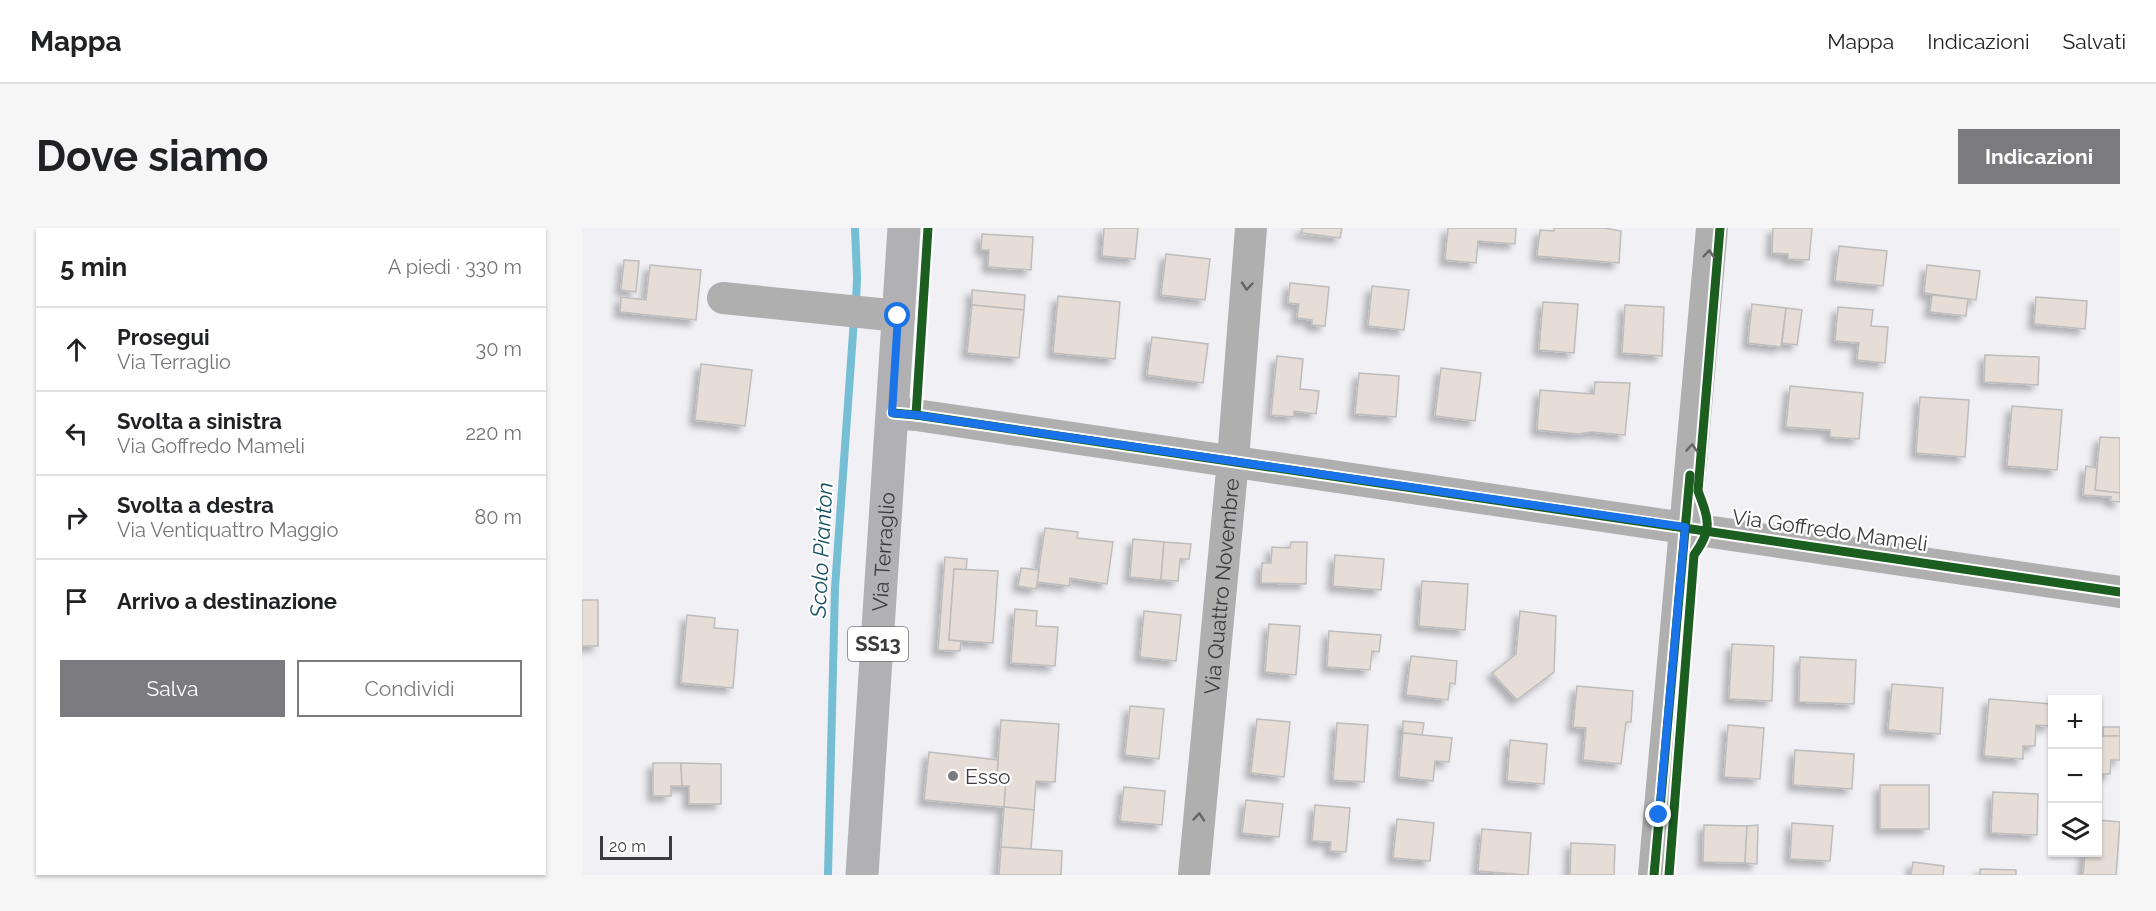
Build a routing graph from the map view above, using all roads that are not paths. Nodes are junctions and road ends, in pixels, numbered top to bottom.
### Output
1 (904, 228) edge
2 (1251, 228) edge
3 (1712, 228) edge
4 (723, 298) dead end
5 (898, 316) junction
6 (892, 413) junction
7 (1233, 460) junction
8 (1685, 527) junction
9 (2120, 592) edge
10 (862, 875) edge
11 (1194, 875) edge
12 (1654, 875) edge

1 - 5 main road, Via Terraglio / SS13
2 -> 7 street, Via Quattro Novembre
8 -> 3 street
4 - 5 street
5 - 6 main road, Via Terraglio / SS13
6 - 7 street, Via Goffredo Mameli
6 - 10 main road, Via Terraglio / SS13
7 - 8 street, Via Goffredo Mameli
11 -> 7 street, Via Quattro Novembre
8 - 9 street, Via Goffredo Mameli
8 - 12 street

